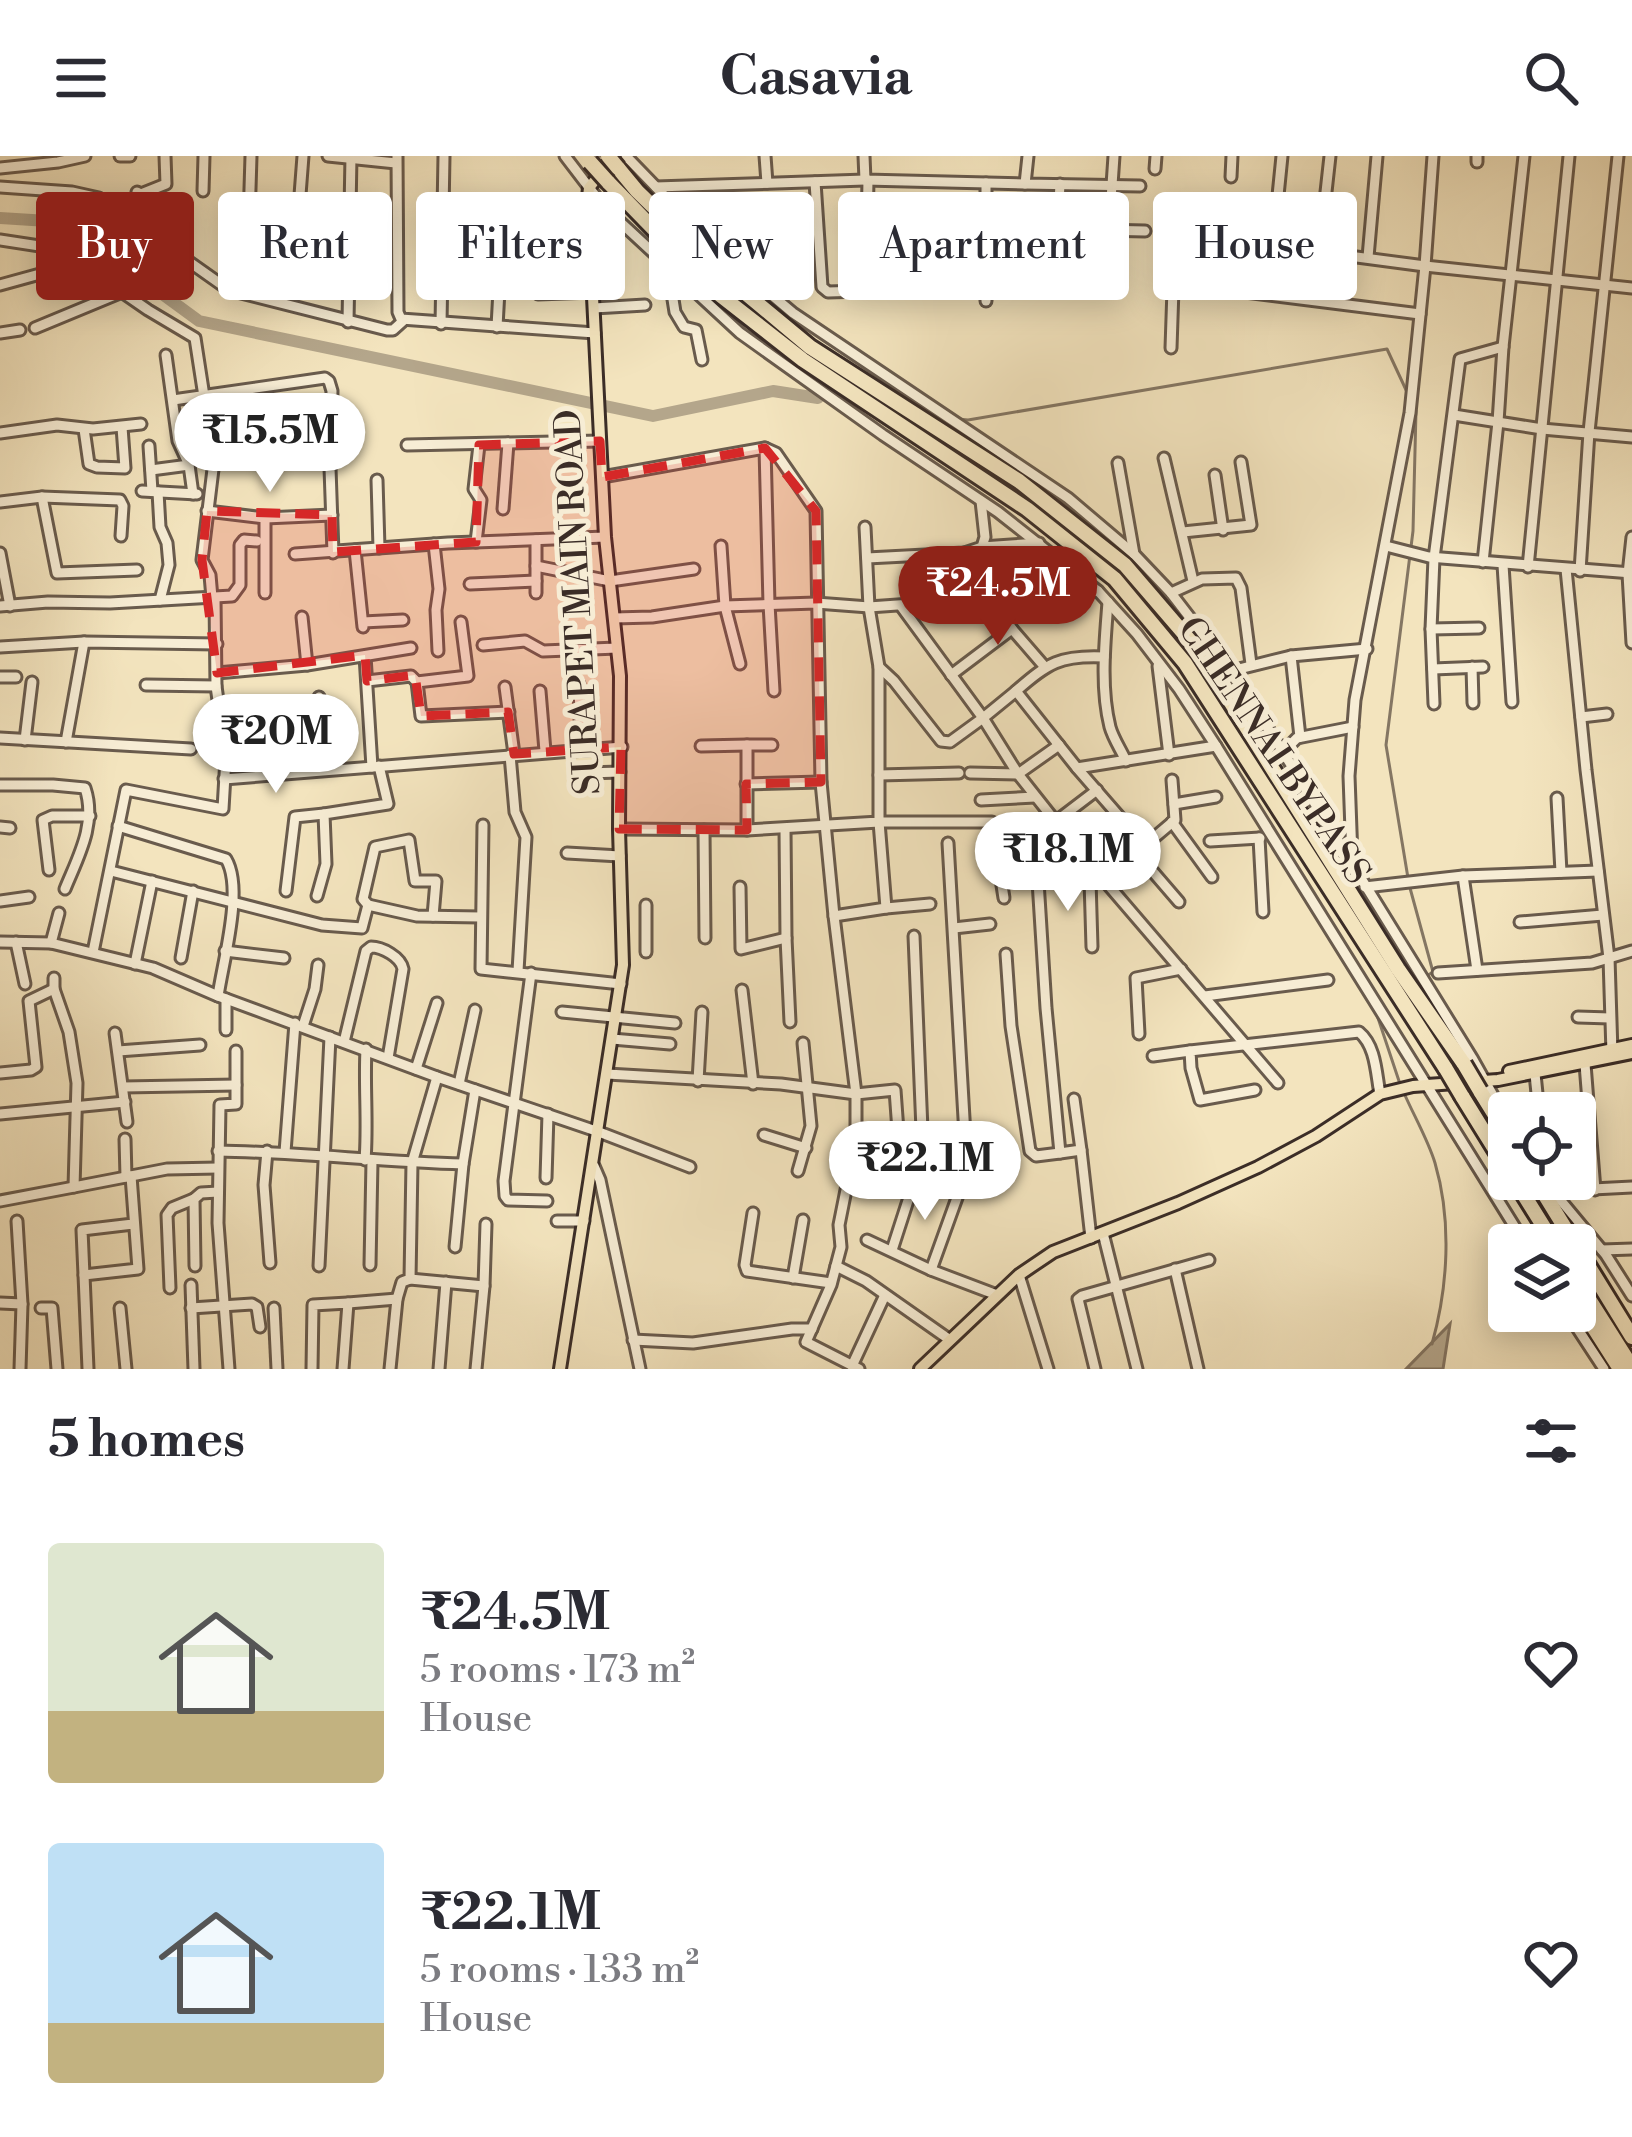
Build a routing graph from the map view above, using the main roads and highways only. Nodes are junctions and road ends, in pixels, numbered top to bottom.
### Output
1 (588, 159) edge
2 (616, 159) edge
3 (1632, 1049) edge
4 (1612, 1053) junction
5 (1501, 1076) junction
6 (1482, 1083) junction
7 (1488, 1095) edge
8 (1488, 1138) edge
9 (1551, 1200) edge
10 (1604, 1289) junction
11 (1596, 1310) edge
12 (1632, 1317) edge
13 (1596, 1331) edge
14 (1632, 1337) edge
15 (1632, 1367) edge
16 (560, 1369) edge
17 (920, 1369) edge
18 (1620, 1369) edge

1 - 8 highway, CHENNAI BYPASS, bridge
2 - 6 highway, CHENNAI BYPASS, bridge
2 - 16 main road, SURAPET MAIN ROAD
3 - 4 main road
4 - 5 main road
4 - 5 main road
5 - 6 main road
6 - 7 highway, CHENNAI BYPASS
6 - 17 main road
9 - 10 highway
10 - 12 highway
10 - 14 highway
11 - 15 highway
13 - 18 highway

